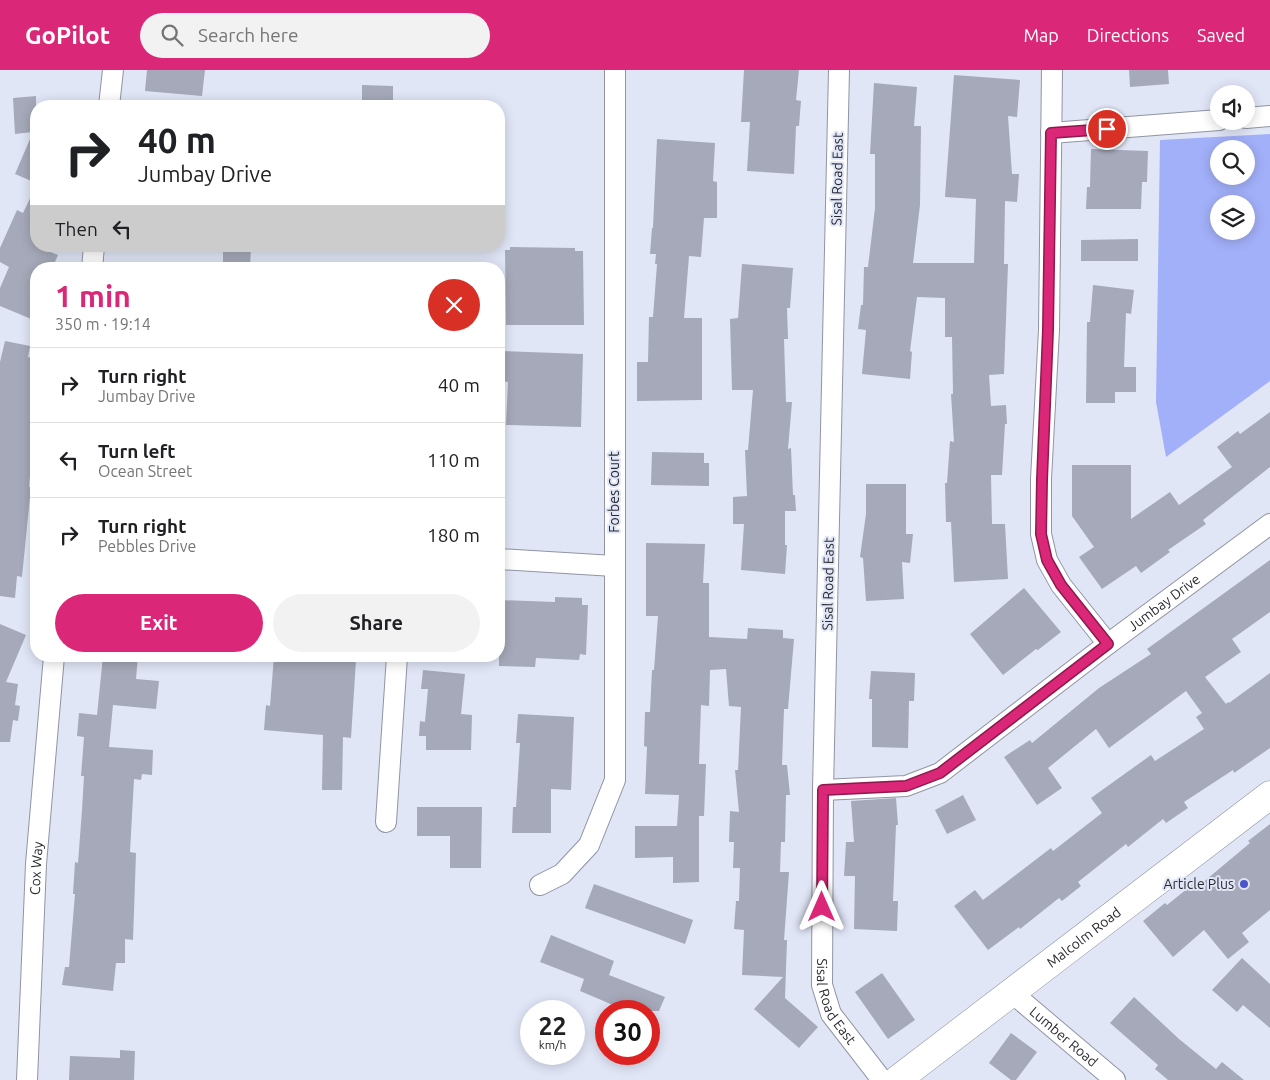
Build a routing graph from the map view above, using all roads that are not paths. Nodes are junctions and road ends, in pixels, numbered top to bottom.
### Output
1 (113, 70) edge
2 (615, 70) edge
3 (839, 70) edge
4 (1052, 70) edge
5 (110, 100) edge
6 (1270, 116) edge
7 (1255, 117) edge
8 (1210, 121) edge
9 (1051, 133) junction
10 (1270, 524) edge
11 (505, 559) edge
12 (614, 566) junction
13 (1108, 644) junction
14 (53, 662) edge
15 (397, 662) edge
16 (823, 790) junction
17 (1270, 795) edge
18 (386, 822) dead end
19 (540, 885) dead end
20 (1011, 992) junction
21 (27, 1080) edge
22 (882, 1080) edge
23 (897, 1080) edge
24 (1115, 1080) edge

1 - 5 street
2 - 12 street, Forbes Court
3 - 16 street, Sisal Road East
4 - 9 street
6 - 7 street
8 - 9 street
9 - 13 street
10 - 13 street, Jumbay Drive
11 - 12 street
12 - 19 street, Forbes Court
13 - 16 street, Jumbay Drive
14 - 21 street, Cox Way
15 - 18 street
16 - 22 street, Sisal Road East
17 - 20 street, Malcolm Road
20 - 23 street, Malcolm Road
20 - 24 street, Lumber Road

